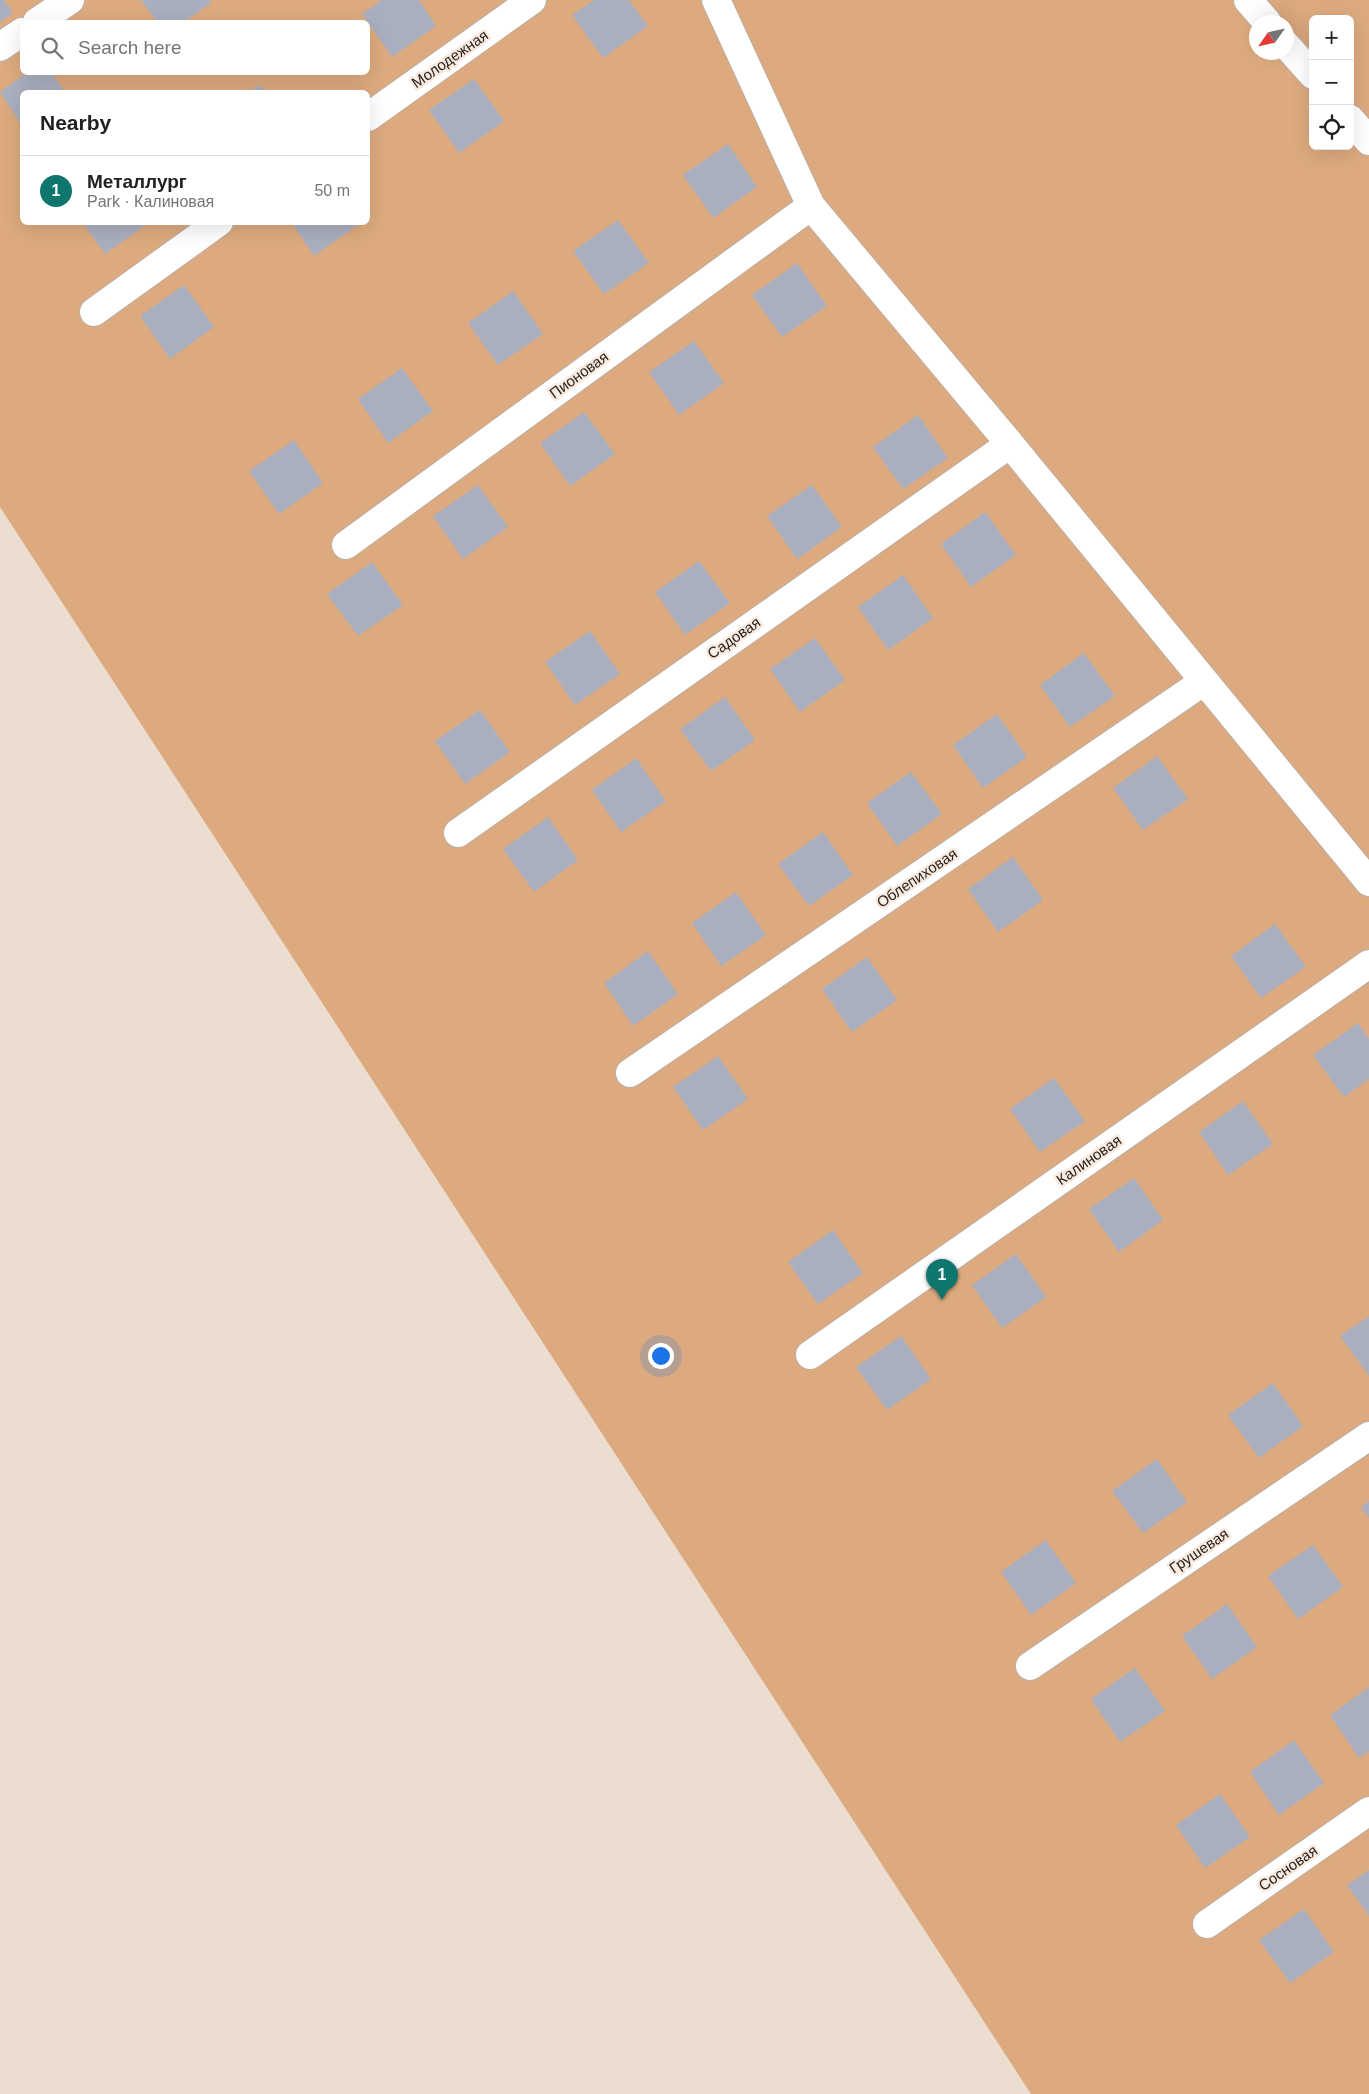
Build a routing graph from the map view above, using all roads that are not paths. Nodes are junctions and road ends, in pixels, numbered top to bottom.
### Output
1 (70, 0) edge
2 (532, 0) edge
3 (716, 0) edge
4 (1248, 0) edge
5 (1262, 15) edge
6 (40, 20) edge
7 (20, 33) edge
8 (0, 47) edge
9 (1294, 54) edge
10 (1309, 71) edge
11 (370, 116) edge
12 (1354, 124) edge
13 (1369, 141) edge
14 (812, 206) junction
15 (215, 225) edge
16 (94, 312) dead end
17 (1010, 444) junction
18 (346, 545) dead end
19 (1203, 682) junction
20 (458, 833) dead end
21 (1369, 882) edge
22 (1369, 964) edge
23 (630, 1073) dead end
24 (810, 1355) dead end
25 (1369, 1436) edge
26 (1030, 1666) dead end
27 (1369, 1811) edge
28 (1207, 1924) dead end

1 - 6 main road
2 - 11 main road, Молодежная
3 - 14 main road
4 - 5 main road
7 - 8 main road
9 - 10 main road
12 - 13 main road
14 - 17 main road
14 - 18 main road, Пионовая
15 - 16 main road
17 - 19 main road
17 - 20 main road, Садовая
19 - 21 main road
19 - 23 main road, Облепиховая
22 - 24 main road, Калиновая
25 - 26 main road, Грушевая
27 - 28 main road, Сосновая

